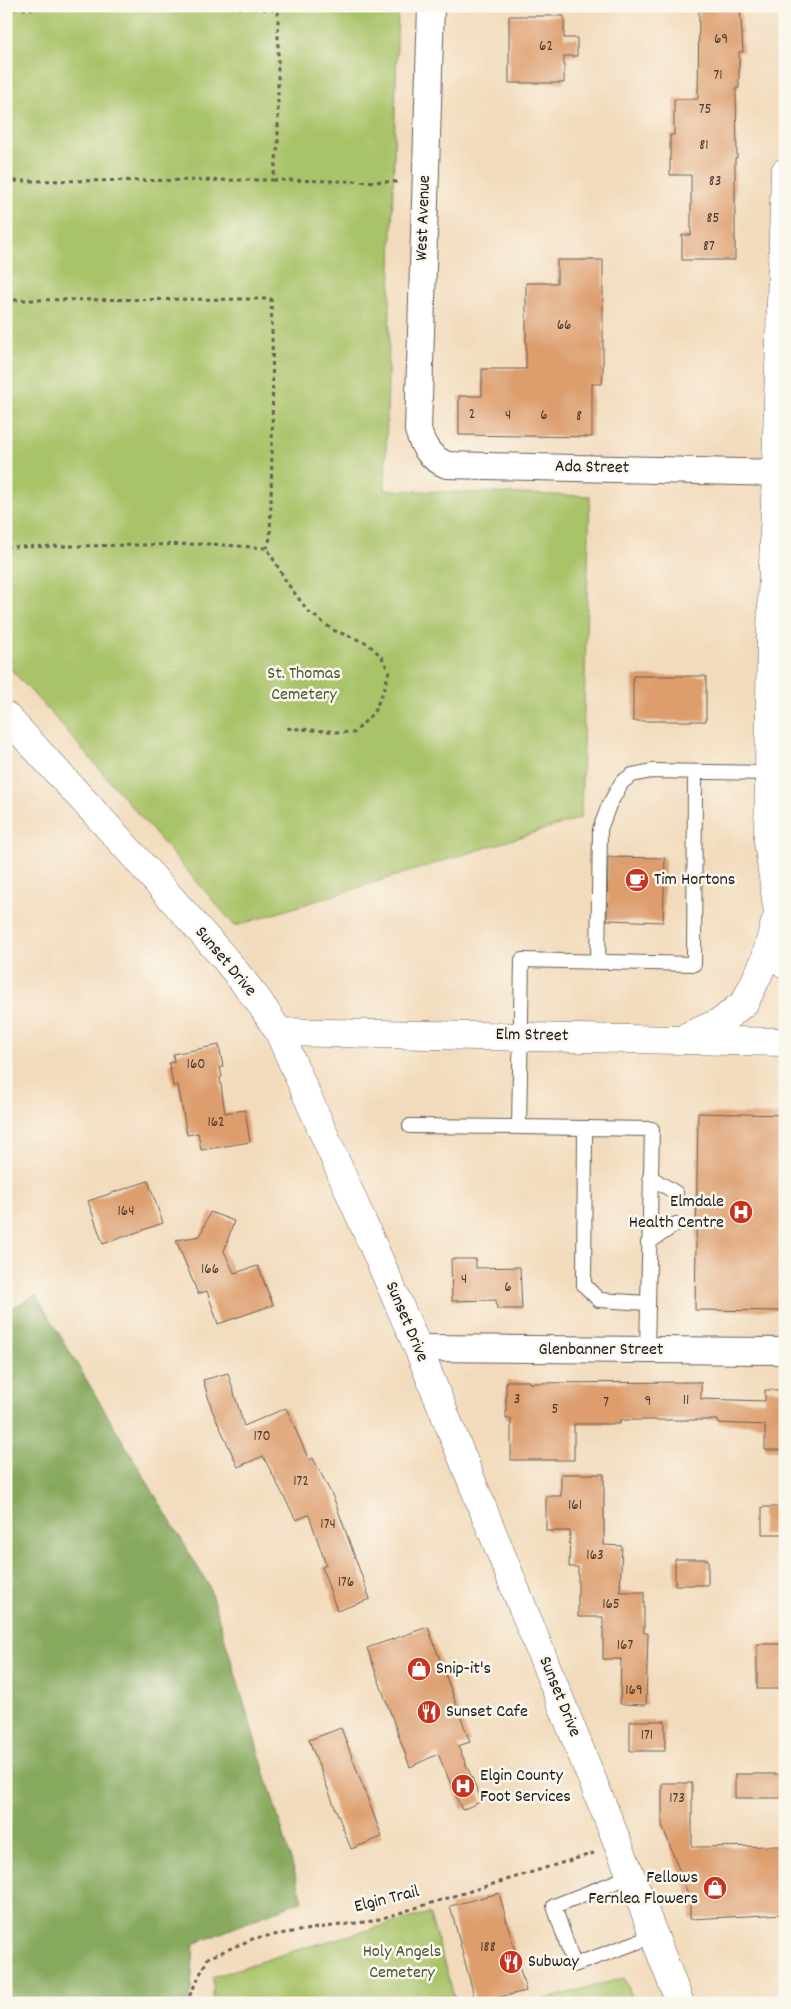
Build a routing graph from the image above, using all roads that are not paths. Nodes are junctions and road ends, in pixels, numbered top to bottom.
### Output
1 (431, 6) edge
2 (785, 172) edge
3 (418, 430) joint
4 (780, 473) edge
5 (778, 633) edge
6 (6, 716) edge
7 (695, 773) junction
8 (769, 773) junction
9 (777, 917) junction
10 (598, 962) junction
11 (785, 964) edge
12 (279, 1032) junction
13 (520, 1036) junction
14 (681, 1039) junction
15 (785, 1042) edge
16 (410, 1126) dead end
17 (519, 1126) junction
18 (585, 1128) junction
19 (650, 1177) junction
20 (676, 1193) dead end
21 (676, 1224) dead end
22 (648, 1244) junction
23 (647, 1303) junction
24 (418, 1348) junction
25 (647, 1350) junction
26 (785, 1351) edge
27 (631, 1876) junction
28 (654, 1936) junction
29 (680, 2003) edge

1 - 3 street, West Avenue
2 - 4 main road
3 - 4 street, Ada Street
4 - 5 main road
5 - 8 main road
6 - 12 main road, Sunset Drive
7 - 8 lane
7 - 10 lane
7 - 10 lane
8 - 9 main road
9 - 11 main road
9 - 14 main road
10 - 13 lane
12 - 13 main road, Elm Street
12 - 24 main road, Sunset Drive
13 - 14 main road, Elm Street
13 - 17 lane
14 - 15 main road, Elm Street
16 - 17 lane
17 - 18 lane
18 - 19 lane
18 - 23 lane
19 - 20 lane
19 - 22 lane
21 - 22 lane
22 - 23 lane
23 - 25 lane
24 - 25 street, Glenbanner Street
24 - 27 main road, Sunset Drive
25 - 26 street, Glenbanner Street
27 - 28 main road, Sunset Drive
27 - 28 lane
28 - 29 main road, Sunset Drive

